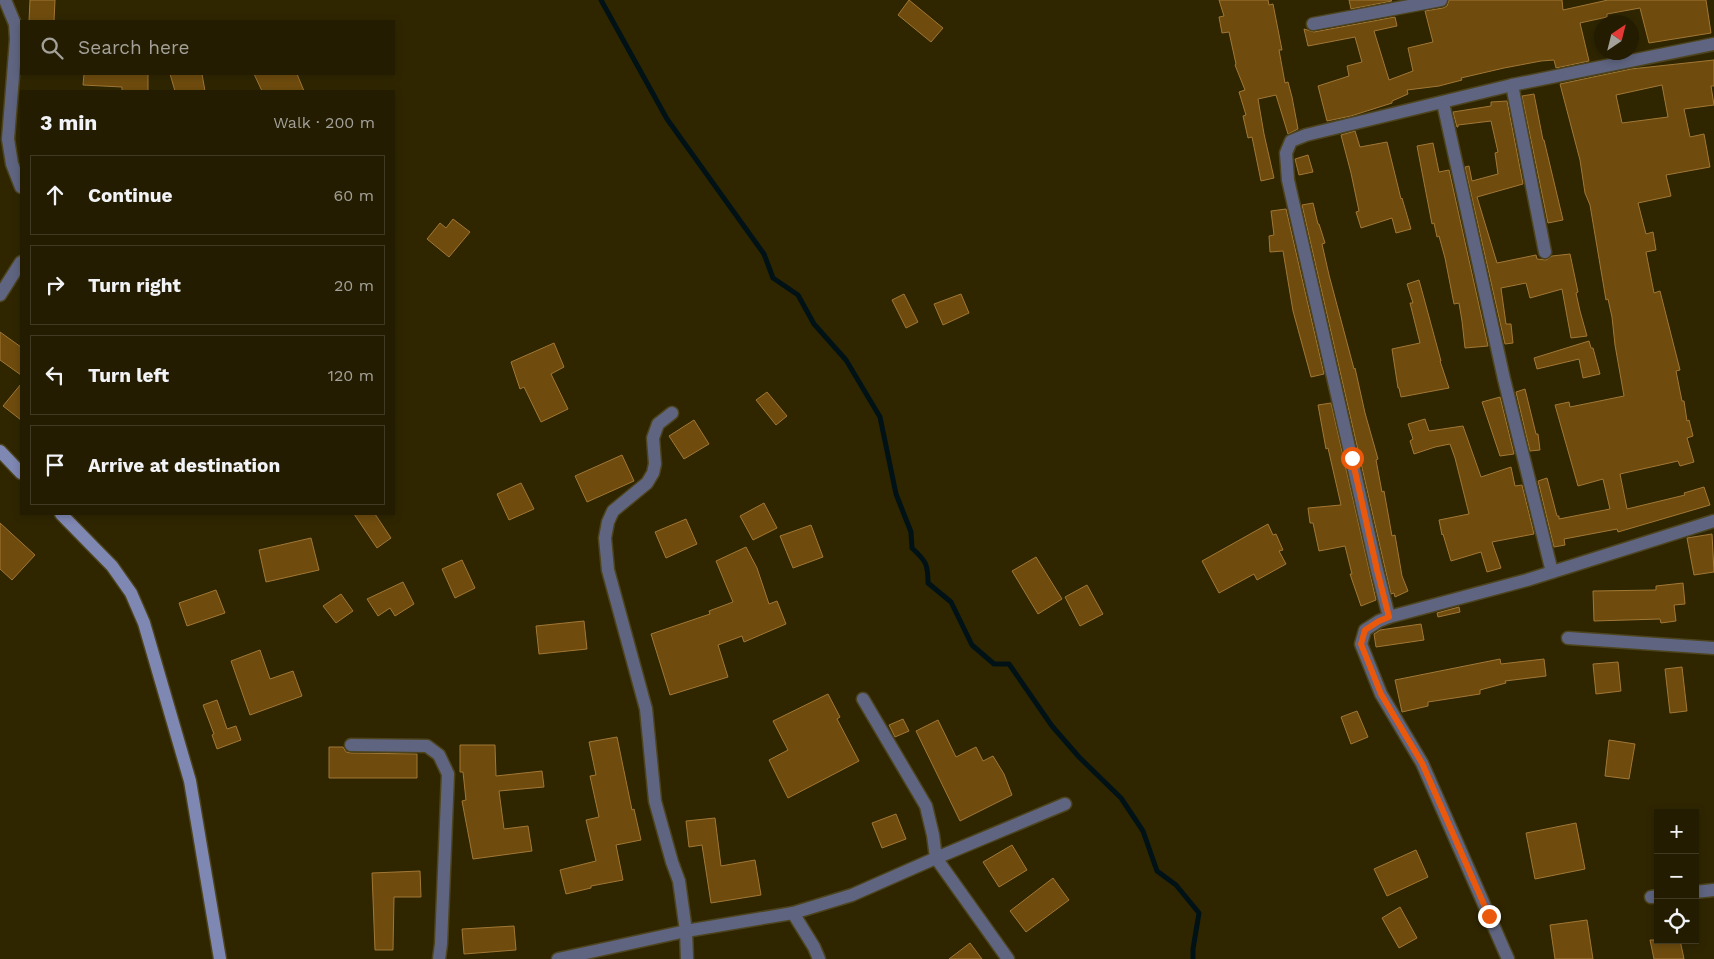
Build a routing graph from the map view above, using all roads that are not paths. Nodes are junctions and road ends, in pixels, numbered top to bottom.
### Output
1 (5, 0) edge
2 (1442, 0) edge
3 (1313, 24) dead end
4 (19, 39) edge
5 (1714, 44) edge
6 (1512, 85) junction
7 (1443, 103) junction
8 (5, 153) edge
9 (20, 184) edge
10 (1545, 252) dead end
11 (20, 264) edge
12 (0, 295) edge
13 (672, 412) dead end
14 (0, 451) edge
15 (20, 472) edge
16 (62, 515) edge
17 (1714, 521) edge
18 (1552, 572) junction
19 (1389, 617) junction
20 (1568, 638) dead end
21 (1714, 648) edge
22 (863, 699) dead end
23 (351, 745) dead end
24 (1065, 804) dead end
25 (936, 858) junction
26 (1714, 890) edge
27 (1699, 892) edge
28 (793, 913) junction
29 (686, 931) junction
30 (220, 959) edge
31 (439, 959) edge
32 (558, 959) edge
33 (687, 959) edge
34 (819, 959) edge
35 (1008, 959) edge
36 (1508, 959) edge

1 - 4 street
2 - 3 street
4 - 8 street
5 - 6 street
6 - 7 street
6 - 10 street
7 - 18 street
7 - 19 street
8 - 9 street
11 - 12 street
13 - 29 street
14 - 15 street
16 - 30 street
17 - 18 street
18 - 19 street
19 - 36 street
20 - 21 street
22 - 25 street
23 - 31 street
24 - 25 street
25 - 28 street
25 - 35 street
26 - 27 street
28 - 29 street
28 - 34 street
29 - 32 street
29 - 33 street

